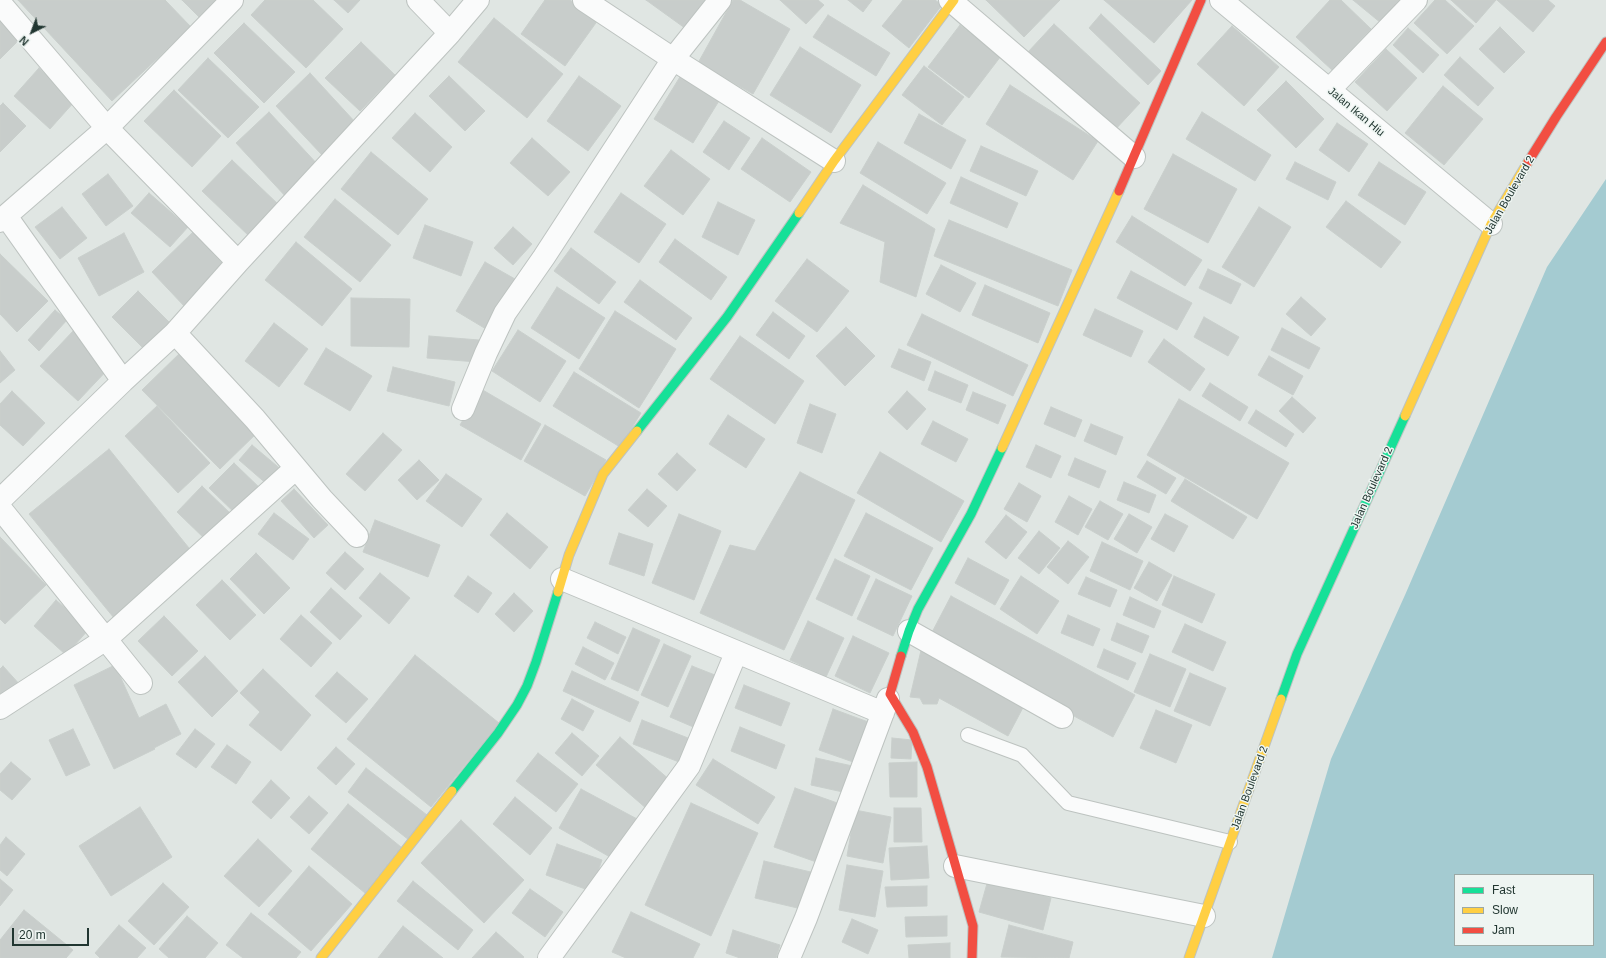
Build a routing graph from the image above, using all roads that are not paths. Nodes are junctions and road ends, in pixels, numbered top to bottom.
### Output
1 (232, 0) edge
2 (418, 0) edge
3 (478, 0) edge
4 (584, 0) edge
5 (720, 0) edge
6 (1202, 0) edge
7 (1221, 0) edge
8 (1416, 0) edge
9 (952, 1) edge
10 (0, 3) edge
11 (450, 33) junction
12 (1606, 42) edge
13 (673, 59) junction
14 (1329, 90) junction
15 (107, 128) junction
16 (1134, 158) junction
17 (834, 161) junction
18 (3, 218) edge
19 (1491, 224) junction
20 (238, 262) junction
21 (175, 333) junction
22 (123, 381) junction
23 (463, 409) dead end
24 (296, 468) junction
25 (0, 500) edge
26 (0, 508) edge
27 (357, 536) dead end
28 (562, 579) junction
29 (909, 631) junction
30 (106, 639) junction
31 (736, 653) junction
32 (141, 683) dead end
33 (886, 704) junction
34 (0, 708) edge
35 (1062, 717) dead end
36 (968, 735) dead end
37 (1230, 842) junction
38 (955, 866) junction
39 (1204, 916) junction
40 (321, 958) edge
41 (549, 958) edge
42 (789, 958) edge
43 (972, 958) edge
44 (1189, 958) edge

1 - 15 street
2 - 11 street
3 - 11 street
4 - 13 street
5 - 13 street
6 - 16 street
7 - 14 street, Jalan Ikan Hiu
8 - 14 street
9 - 16 street
9 - 17 street
10 - 15 street
11 - 20 street
12 - 19 street, Jalan Boulevard 2
13 - 17 street
13 - 23 street
14 - 19 street, Jalan Ikan Hiu
15 - 18 street
15 - 20 street
16 - 29 street
17 - 28 street
18 - 22 street
19 - 37 street, Jalan Boulevard 2
20 - 21 street
21 - 22 street
21 - 24 street
22 - 25 street
24 - 27 street
24 - 30 street
26 - 30 street
28 - 31 street
28 - 40 street
29 - 33 street
29 - 35 street
30 - 32 street
30 - 34 street
31 - 33 street
31 - 41 street
33 - 38 street
33 - 42 street
36 - 37 lane
37 - 39 street, Jalan Boulevard 2
38 - 39 street
38 - 43 street
39 - 44 street, Jalan Boulevard 2

